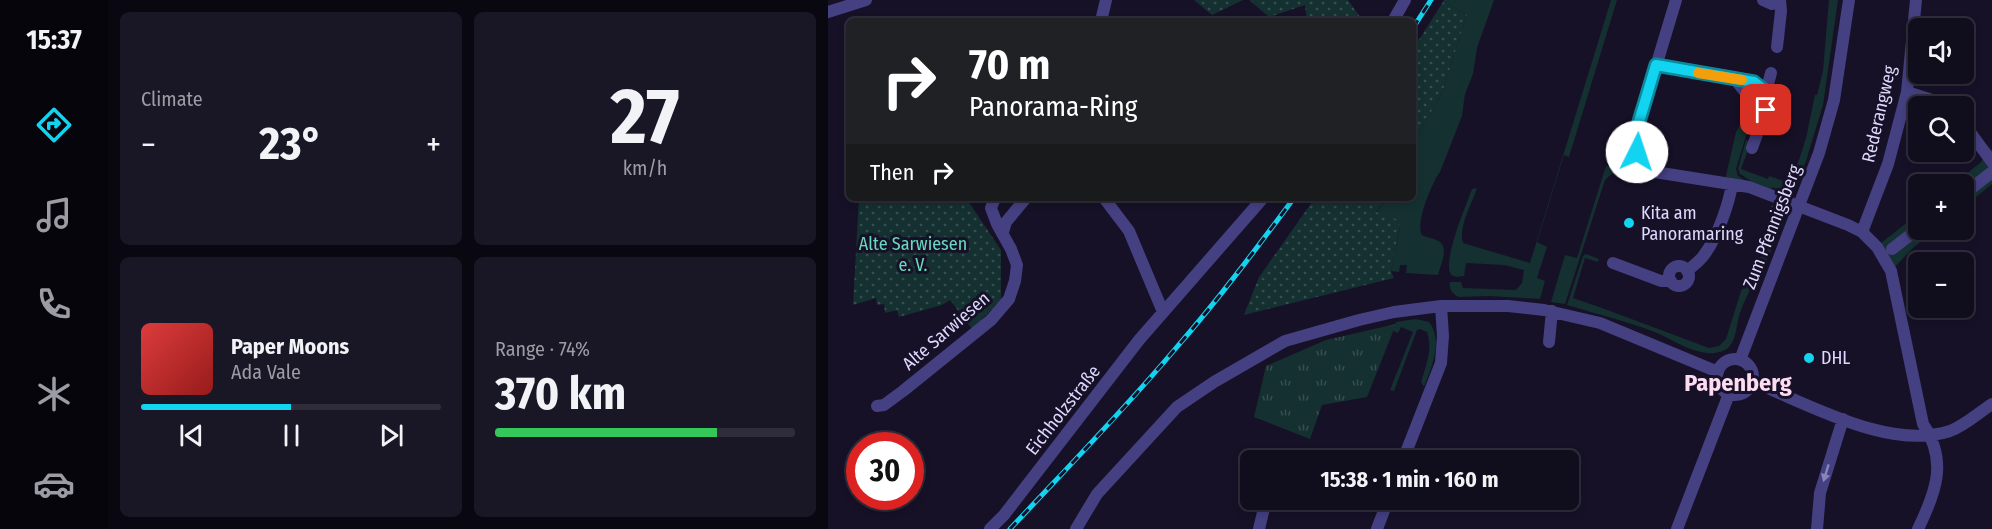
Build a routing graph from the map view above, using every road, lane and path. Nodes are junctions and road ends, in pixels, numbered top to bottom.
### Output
1 (866, 0) edge
2 (1106, 0) edge
3 (1405, 0) edge
4 (1676, 0) edge
5 (1763, 0) edge
6 (1778, 0) edge
7 (1849, 0) edge
8 (1916, 0) edge
9 (828, 12) edge
10 (1102, 18) edge
11 (1395, 18) edge
12 (1777, 47) dead end
13 (1656, 65) junction
14 (1771, 73) dead end
15 (1906, 92) junction
16 (1765, 95) junction
17 (1919, 96) edge
18 (1974, 138) edge
19 (1752, 148) dead end
20 (1992, 162) edge
21 (1992, 172) edge
22 (1732, 184) junction
23 (1974, 186) edge
24 (994, 201) edge
25 (1024, 201) edge
26 (1106, 201) edge
27 (1260, 201) edge
28 (1799, 206) junction
29 (1004, 232) junction
30 (1862, 232) junction
31 (1908, 237) edge
32 (1892, 249) dead end
33 (1613, 263) dead end
34 (1441, 306) junction
35 (1552, 311) junction
36 (1162, 312) junction
37 (1549, 342) dead end
38 (1740, 360) junction
39 (1718, 372) junction
40 (1753, 382) junction
41 (1729, 394) junction
42 (1992, 404) edge
43 (877, 406) dead end
44 (1843, 419) junction
45 (1931, 435) junction
46 (1407, 450) edge
47 (1264, 510) edge
48 (1384, 510) edge
49 (990, 529) edge
50 (1076, 529) edge
51 (1259, 529) edge
52 (1377, 529) edge
53 (1677, 529) edge
54 (1817, 529) edge
55 (1918, 529) edge

1 - 9 street
2 - 10 street
3 - 11 street
4 - 13 street
5 - 6 street
6 - 12 street
7 - 28 street, Zum Pfennigsberg
8 - 15 street, Rederangweg
13 - 16 street
13 - 22 street
14 - 16 street
15 - 17 street
15 - 30 street, Rederangweg
16 - 19 street
18 - 20 street
21 - 23 street
22 - 28 street
22 - 33 street
24 - 29 street, Alte Sarwiesen
25 - 29 street
26 - 36 street
27 - 36 street, Eichholzstraße
28 - 30 street
28 - 38 street, Zum Pfennigsberg
29 - 43 street, Alte Sarwiesen
30 - 45 street
31 - 32 street
34 - 35 street
34 - 46 street
34 - 50 street
35 - 37 street
35 - 39 street
36 - 49 street, Eichholzstraße
38 - 39 street
38 - 40 street
39 - 41 street
40 - 41 street
40 - 44 street
41 - 53 street
42 - 45 street
44 - 45 street
44 -> 54 street
45 - 55 street
47 - 51 street
48 - 52 street

